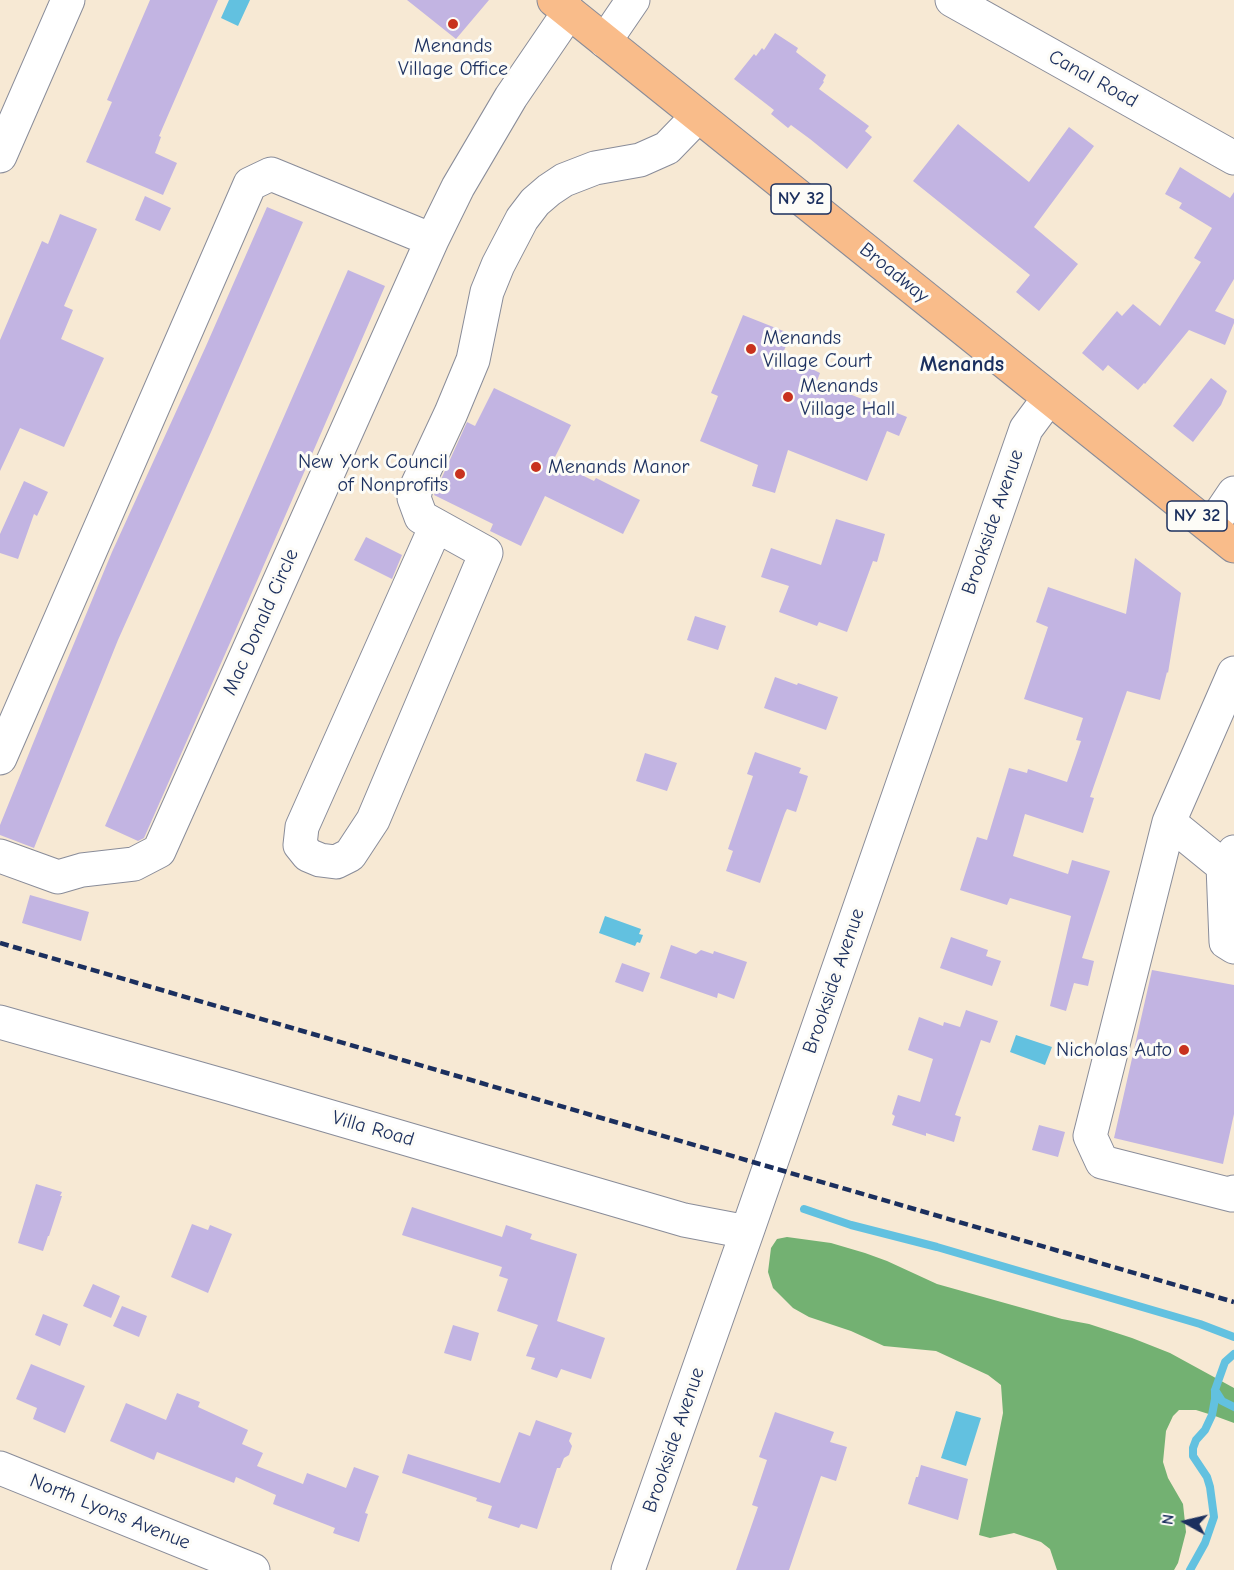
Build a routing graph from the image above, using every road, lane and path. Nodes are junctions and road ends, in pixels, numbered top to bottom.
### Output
1 (68, 0) edge
2 (633, 0) edge
3 (952, 0) edge
4 (561, 6) edge
5 (605, 41) junction
6 (698, 116) junction
7 (0, 156) edge
8 (1234, 158) edge
9 (432, 240) junction
10 (1049, 398) junction
11 (1234, 493) edge
12 (436, 526) junction
13 (1222, 536) edge
14 (1234, 673) edge
15 (0, 758) edge
16 (1169, 822) junction
17 (0, 856) edge
18 (1229, 859) edge
19 (1234, 946) edge
20 (0, 1022) edge
21 (1233, 1194) edge
22 (747, 1232) junction
23 (0, 1468) edge
24 (254, 1570) edge
25 (628, 1570) edge

1 - 7 street
2 - 5 street
3 - 8 street, Canal Road
4 - 5 main road, Broadway / NY 32
4 - 9 street, Mac Donald Circle
5 - 6 main road, Broadway / NY 32
6 - 10 main road, Broadway / NY 32
6 - 12 street
9 - 15 street
9 - 17 street, Mac Donald Circle
10 - 13 main road, Broadway / NY 32
10 - 22 street, Brookside Avenue
11 - 13 street
12 - 12 street
14 - 16 street
16 - 18 street
16 - 21 street
18 - 19 street
20 - 22 street, Villa Road
22 - 25 street, Brookside Avenue
23 - 24 street, North Lyons Avenue

